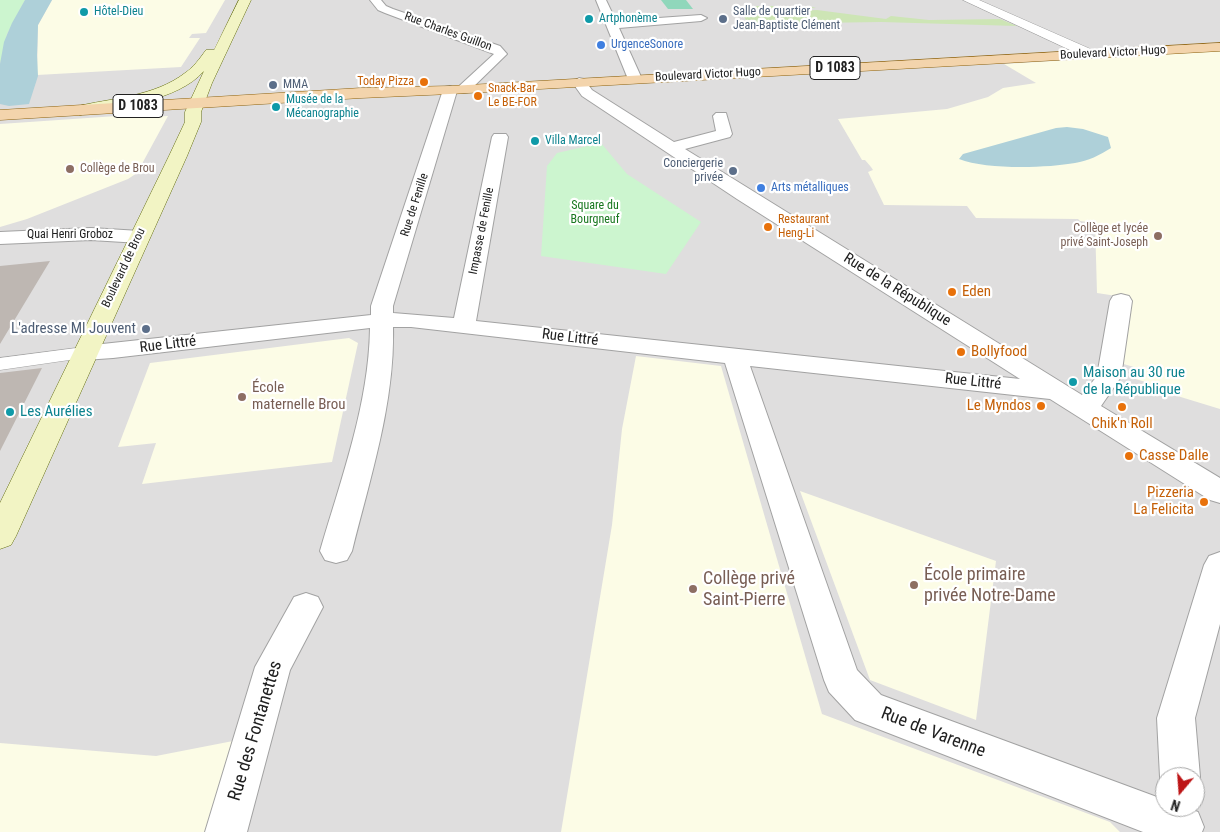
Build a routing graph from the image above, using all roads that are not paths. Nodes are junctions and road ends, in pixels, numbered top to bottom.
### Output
1 (245, 0) edge
2 (375, 0) edge
3 (601, 0) edge
4 (969, 0) edge
5 (701, 18) dead end
6 (612, 25) junction
7 (227, 35) junction
8 (1220, 47) edge
9 (1090, 54) junction
10 (635, 79) junction
11 (579, 82) junction
12 (456, 90) junction
13 (197, 103) junction
14 (80, 110) junction
15 (0, 115) edge
16 (721, 116) dead end
17 (500, 137) dead end
18 (671, 148) junction
19 (140, 237) junction
20 (0, 238) edge
21 (1121, 301) dead end
22 (383, 320) junction
23 (464, 325) junction
24 (84, 353) junction
25 (735, 358) junction
26 (0, 364) edge
27 (1056, 391) junction
28 (1085, 409) junction
29 (1220, 492) edge
30 (0, 536) edge
31 (336, 551) dead end
32 (1220, 565) edge
33 (306, 606) dead end
34 (1179, 767) edge
35 (1183, 822) edge
36 (226, 832) edge

1 - 7 main road, Boulevard de Brou
2 - 12 street, Rue Charles Guillon
3 - 6 street
4 - 9 street
5 - 6 street
6 - 10 street
7 - 13 main road, Boulevard de Brou
7 - 14 main road
8 - 9 main road, Boulevard Victor Hugo / D 1083
9 - 10 main road, Boulevard Victor Hugo / D 1083
10 - 11 main road, Boulevard Victor Hugo / D 1083
11 - 12 main road, Boulevard Victor Hugo / D 1083
11 - 18 street, Rue de la République
12 - 13 main road, Boulevard Victor Hugo / D 1083
12 - 22 street, Rue de Fenille
13 - 14 main road, D 1083
13 - 19 main road, Boulevard de Brou
14 - 15 main road, D 1083
16 - 18 street
17 - 23 street, Impasse de Fenille
18 - 27 street, Rue de la République
19 - 20 street, Quai Henri Groboz
19 - 24 main road, Boulevard de Brou
21 - 28 street
22 - 23 street, Rue Littré
22 - 24 street, Rue Littré
22 - 31 street
23 - 25 street, Rue Littré
24 - 26 street
24 - 30 main road, Boulevard de Brou
25 - 27 street, Rue Littré
25 - 35 street, Rue de Varenne
27 - 28 street, Rue de la République
28 - 29 street, Rue de la République
32 - 34 street
33 - 36 street, Rue des Fontanettes

